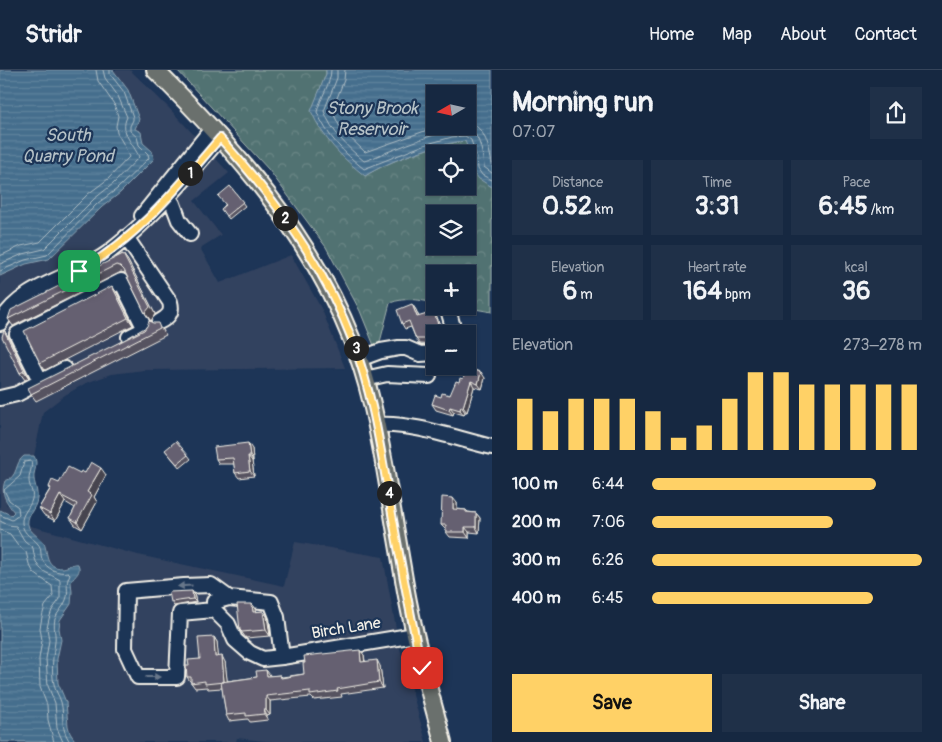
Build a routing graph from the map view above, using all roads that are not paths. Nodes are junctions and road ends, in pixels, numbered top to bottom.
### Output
1 (155, 70) edge
2 (216, 133) junction
3 (169, 198) junction
4 (190, 234) dead end
5 (126, 237) junction
6 (0, 322) edge
7 (159, 322) edge
8 (119, 342) edge
9 (426, 354) edge
10 (359, 359) junction
11 (76, 364) edge
12 (429, 376) dead end
13 (365, 379) junction
14 (41, 382) junction
15 (0, 398) edge
16 (377, 425) junction
17 (492, 448) edge
18 (229, 598) junction
19 (214, 610) junction
20 (415, 635) junction
21 (282, 657) junction
22 (443, 742) edge

1 - 2 main road
2 - 3 street
2 - 5 street
2 - 10 main road
3 - 4 street
3 - 5 street
5 - 6 street
5 - 7 street
8 - 14 street
9 - 10 street
10 - 13 main road
11 - 14 street
12 - 13 street
13 - 16 main road
14 - 15 street
16 - 17 street
16 - 20 main road
18 - 19 street
18 -> 19 street
18 - 21 street
19 - 21 street, Birch Lane
20 - 21 street, Birch Lane
20 - 22 main road

